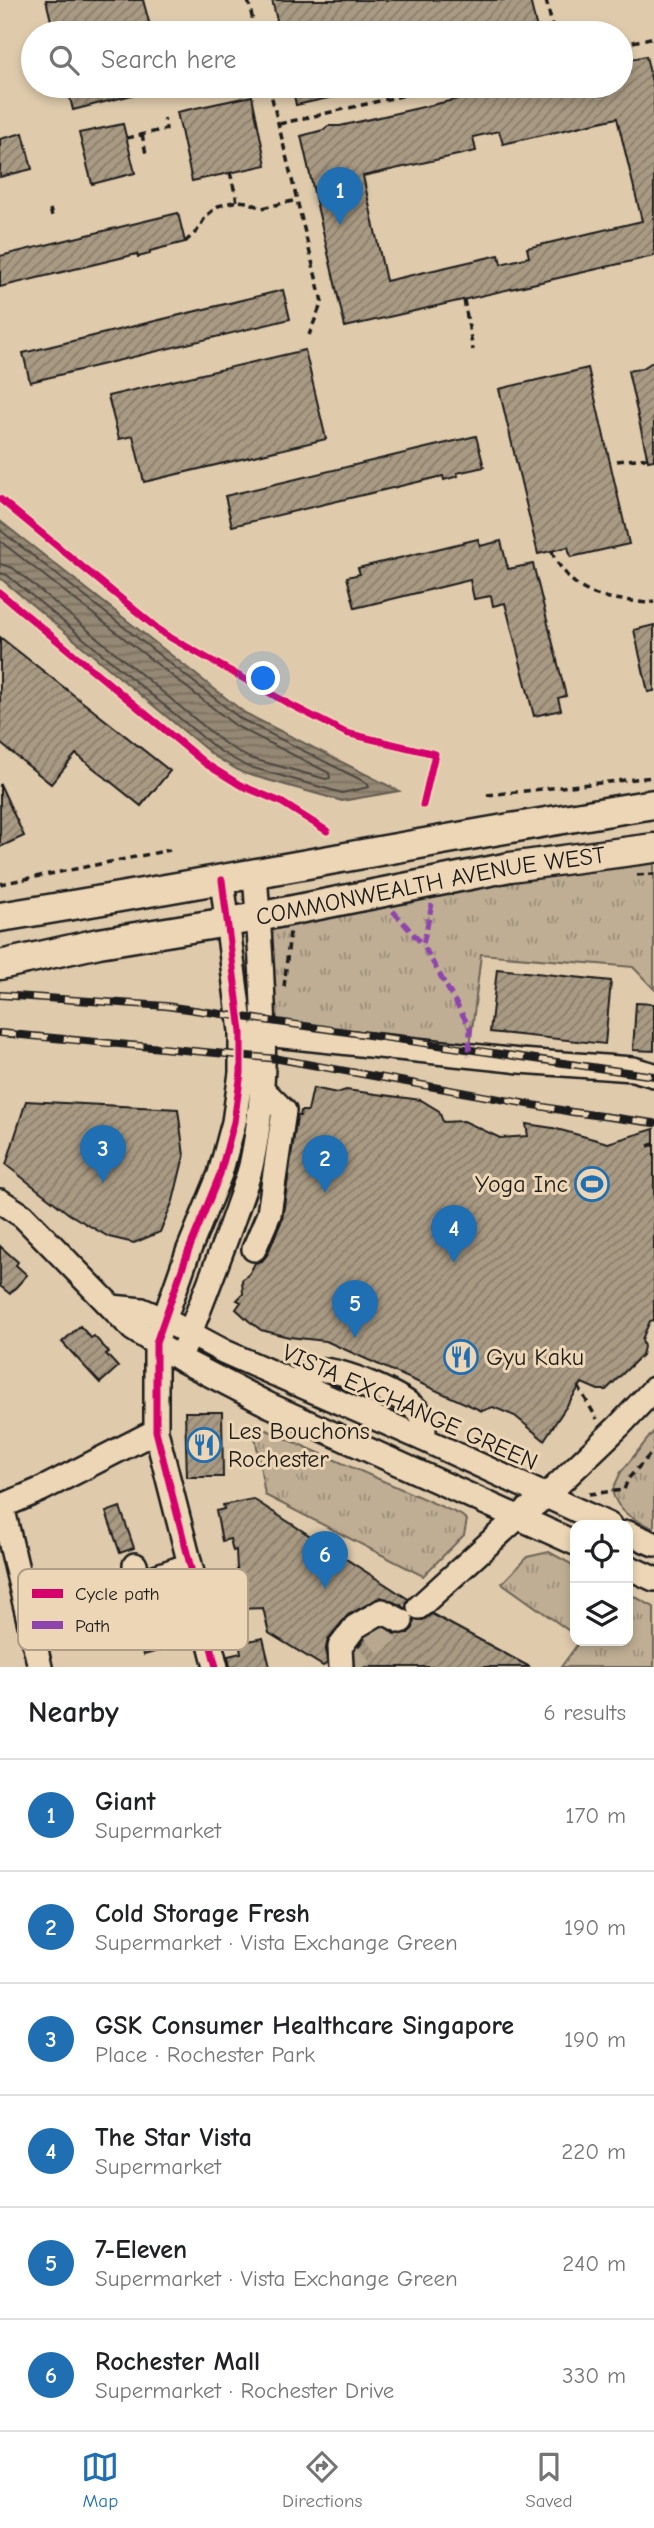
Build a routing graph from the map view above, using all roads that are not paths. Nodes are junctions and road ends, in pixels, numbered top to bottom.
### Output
1 (654, 803) edge
2 (654, 848) edge
3 (255, 874) junction
4 (222, 880) junction
5 (0, 917) edge
6 (258, 917) junction
7 (228, 922) junction
8 (0, 965) edge
9 (265, 1034) junction
10 (654, 1075) edge
11 (262, 1089) junction
12 (0, 1201) edge
13 (269, 1214) junction
14 (230, 1229) junction
15 (112, 1307) junction
16 (163, 1319) junction
17 (190, 1332) junction
18 (156, 1343) junction
19 (180, 1359) junction
20 (654, 1389) edge
21 (156, 1431) junction
22 (545, 1497) junction
23 (1, 1507) edge
24 (518, 1517) junction
25 (598, 1520) edge
26 (633, 1535) edge
27 (570, 1541) edge
28 (654, 1544) edge
29 (190, 1565) junction
30 (179, 1569) edge
31 (191, 1569) edge
32 (633, 1569) edge
33 (18, 1577) edge
34 (654, 1579) edge
35 (419, 1607) tunnel mouth
36 (401, 1621) dead end
37 (212, 1650) edge
38 (216, 1667) edge
39 (341, 1667) edge

1 - 3 main road, COMMONWEALTH AVENUE WEST
2 - 6 main road, COMMONWEALTH AVENUE WEST
3 - 4 main road, COMMONWEALTH AVENUE WEST
3 - 6 street
4 - 5 main road, COMMONWEALTH AVENUE WEST
4 - 7 street
6 - 7 main road, COMMONWEALTH AVENUE WEST
6 - 9 street
7 - 8 main road, COMMONWEALTH AVENUE WEST
7 - 16 street
9 - 10 street
9 - 11 street
11 - 13 street
11 - 14 street
12 - 15 street
13 - 14 street
13 - 14 street
14 - 17 street
15 - 16 street, VISTA EXCHANGE GREEN
15 - 18 street
16 - 17 street, VISTA EXCHANGE GREEN
16 - 18 street
17 - 19 street
17 - 22 street, VISTA EXCHANGE GREEN
18 - 19 street
18 - 21 street
19 - 24 street
20 - 22 street
21 - 23 street
21 - 29 street
22 - 24 street
22 - 25 street, VISTA EXCHANGE GREEN
23 - 33 street
24 - 27 street
24 - 35 street
26 - 28 street
29 - 30 street
29 - 31 street
32 - 34 street
36 - 39 street
37 - 38 street

